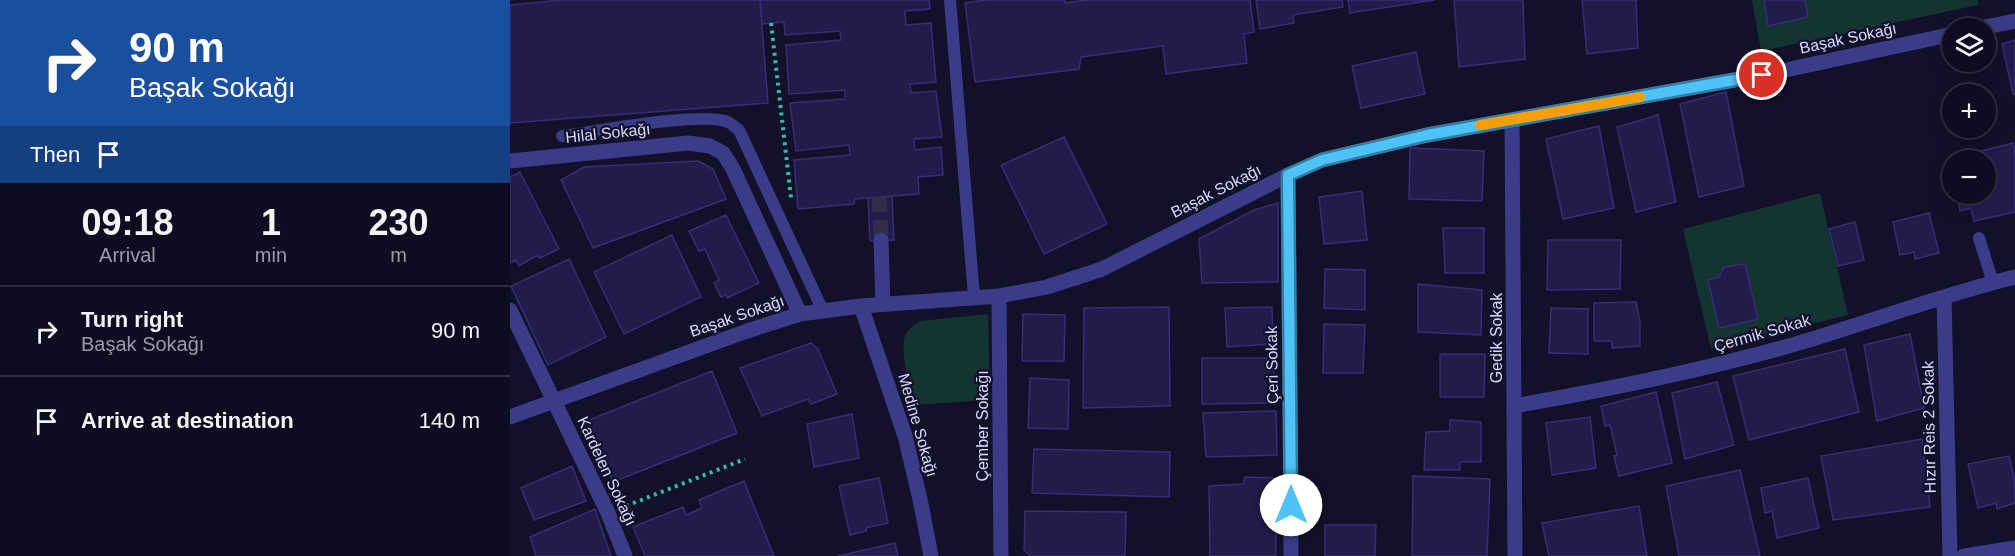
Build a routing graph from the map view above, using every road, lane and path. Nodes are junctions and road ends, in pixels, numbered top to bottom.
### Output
1 (950, 0) edge
2 (2015, 21) edge
3 (771, 23) dead end
4 (1996, 25) edge
5 (1942, 36) edge
6 (1512, 120) junction
7 (562, 136) dead end
8 (510, 161) edge
9 (1288, 175) junction
10 (792, 208) dead end
11 (1979, 238) dead end
12 (881, 240) tunnel mouth
13 (2015, 278) edge
14 (1993, 283) junction
15 (999, 296) junction
16 (974, 297) junction
17 (1944, 297) junction
18 (883, 304) junction
19 (861, 306) junction
20 (510, 310) edge
21 (823, 311) junction
22 (800, 314) junction
23 (555, 401) junction
24 (1514, 406) junction
25 (510, 417) edge
26 (745, 459) dead end
27 (608, 513) junction
28 (2015, 548) edge
29 (625, 556) edge
30 (931, 556) edge
31 (1001, 556) edge
32 (1291, 556) edge
33 (1515, 556) edge
34 (1950, 556) edge
35 (1964, 556) edge

1 - 16 lane
2 - 4 street
3 - 10 path
5 - 6 street, Başak Sokağı
6 - 9 street, Başak Sokağı
6 - 24 street, Gedik Sokak
7 - 21 lane
8 - 22 street, Hilal Sokağı
9 - 15 street, Başak Sokağı
9 - 32 street, Çeri Sokak
11 - 14 lane
12 - 18 street
13 - 14 street, Çermik Sokak
14 - 17 street, Çermik Sokak
15 - 16 street, Başak Sokağı
15 - 31 street, Çember Sokağı
16 - 18 street, Başak Sokağı
17 - 24 street, Çermik Sokak
17 - 34 street, Hızır Reis 2 Sokak
18 - 19 street, Başak Sokağı
19 - 21 street, Başak Sokağı
19 - 30 street, Medine Sokağı
20 - 23 street, Kardelen Sokağı
21 - 22 street, Başak Sokağı
22 - 23 street, Başak Sokağı
23 - 25 street, Başak Sokağı
23 - 27 street, Kardelen Sokağı
24 - 33 street, Gedik Sokak
26 - 27 path
27 - 29 street, Kardelen Sokağı
28 - 35 street

